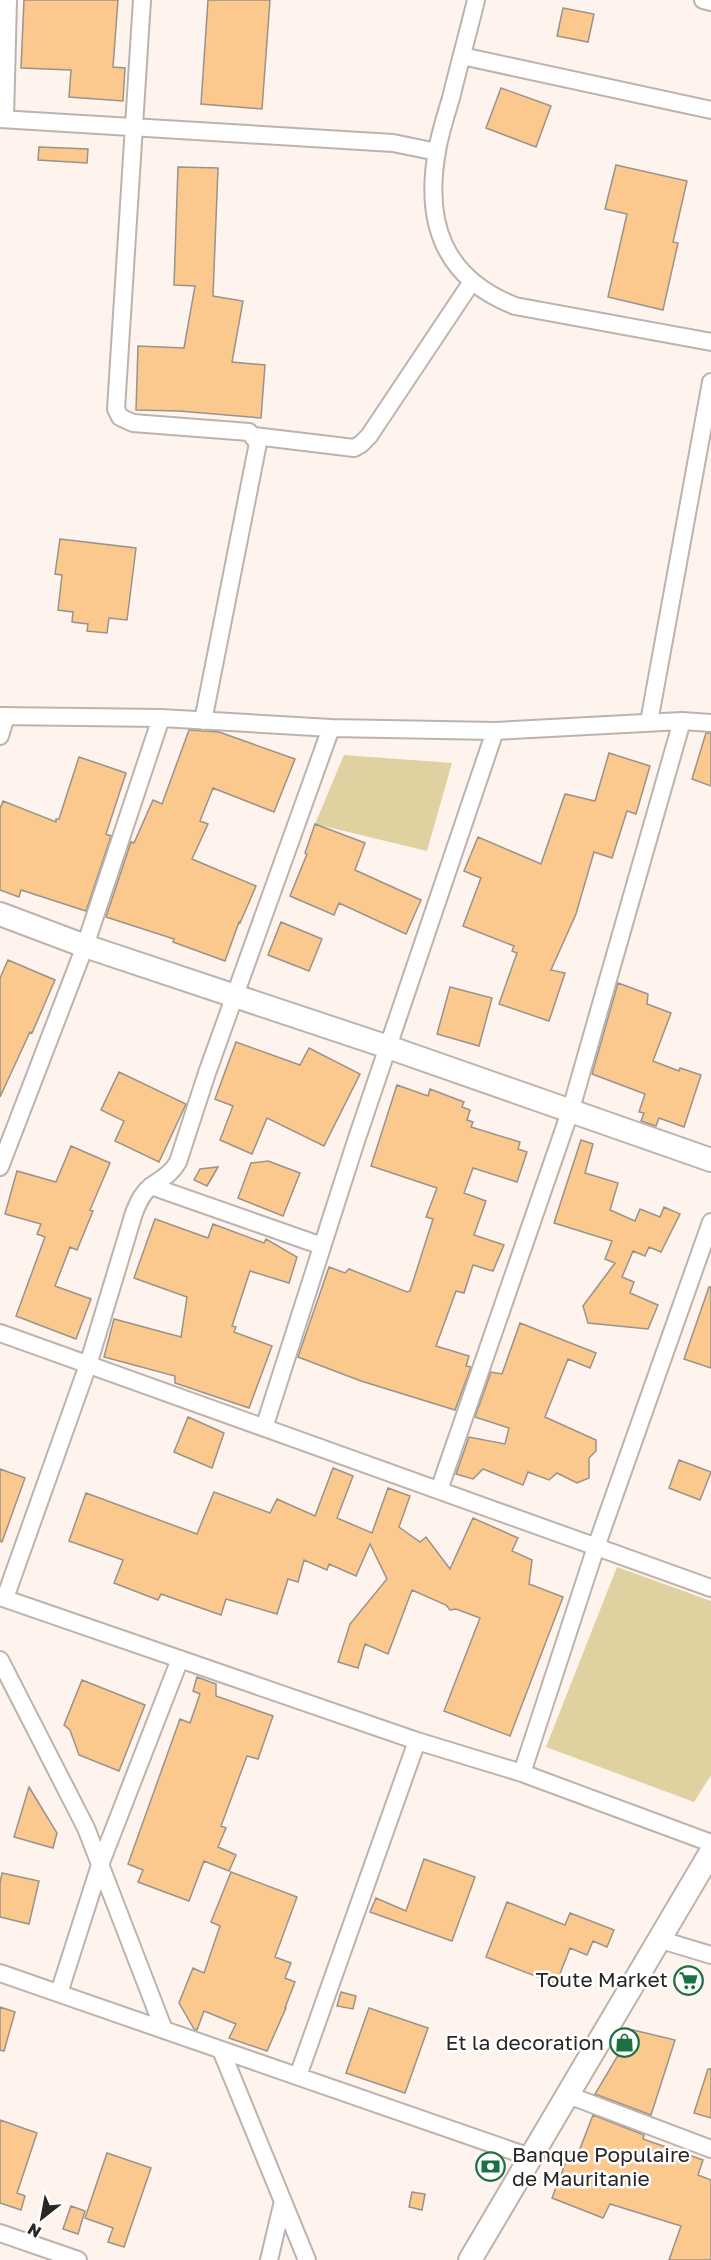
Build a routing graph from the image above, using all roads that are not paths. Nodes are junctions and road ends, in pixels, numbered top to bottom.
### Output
1 (8, 0) edge
2 (142, 0) edge
3 (476, 0) edge
4 (703, 0) edge
5 (711, 2) edge
6 (462, 56) junction
7 (711, 110) edge
8 (2, 119) edge
9 (133, 126) junction
10 (437, 152) junction
11 (471, 283) junction
12 (711, 342) edge
13 (711, 382) edge
14 (254, 436) junction
15 (3, 716) edge
16 (161, 718) junction
17 (203, 720) junction
18 (682, 721) junction
19 (649, 722) junction
20 (711, 723) edge
21 (331, 728) junction
22 (495, 731) junction
23 (0, 736) edge
24 (0, 914) edge
25 (85, 946) junction
26 (234, 997) junction
27 (388, 1047) junction
28 (571, 1109) junction
29 (711, 1160) edge
30 (0, 1167) edge
31 (151, 1186) junction
32 (711, 1222) edge
33 (322, 1245) junction
34 (0, 1333) edge
35 (88, 1365) junction
36 (264, 1428) junction
37 (439, 1490) junction
38 (597, 1547) junction
39 (711, 1588) edge
40 (2, 1597) edge
41 (180, 1659) junction
42 (1, 1665) edge
43 (417, 1741) junction
44 (522, 1773) junction
45 (711, 1843) edge
46 (711, 1852) edge
47 (100, 1865) junction
48 (658, 1939) junction
49 (711, 1955) edge
50 (0, 1972) edge
51 (59, 1993) junction
52 (164, 2030) junction
53 (221, 2050) junction
54 (298, 2076) junction
55 (568, 2096) junction
56 (711, 2149) edge
57 (530, 2157) junction
58 (283, 2201) junction
59 (0, 2233) edge
60 (475, 2259) edge
61 (78, 2260) edge
62 (269, 2260) edge
63 (307, 2260) edge

1 - 8 street
2 - 9 street
3 - 6 street
4 - 5 street
6 - 7 street
6 - 10 street
8 - 9 street
9 - 10 street
9 - 14 street
10 - 11 street
11 - 12 street
11 - 14 street
13 - 19 street
14 - 17 street
15 - 16 street
15 - 23 street
16 - 17 street
16 - 25 street
17 - 21 street
18 - 19 street
18 - 20 street
18 - 28 street
19 - 22 street
21 - 22 street
21 - 26 street
22 - 27 street
24 - 25 street
25 - 26 street
25 - 30 street
26 - 27 street
26 - 31 street
27 - 28 street
27 - 33 street
28 - 29 street
28 - 37 street
31 - 33 street
31 - 35 street
32 - 38 street
33 - 36 street
34 - 35 street
35 - 36 street
35 - 40 street
36 - 37 street
37 - 38 street
38 - 39 street
38 - 44 street
40 - 41 street
41 - 43 street
41 - 47 street
42 - 47 street
43 - 44 street
43 - 54 street
44 - 45 street
46 - 48 street
47 - 51 street
47 - 52 street
48 - 49 street
48 - 55 street
50 - 51 street
51 - 52 street
52 - 53 street
53 - 54 street
53 - 58 street
54 - 57 street
55 - 56 street
55 - 57 street
57 - 60 street
58 - 62 street
58 - 63 street
59 - 61 street

